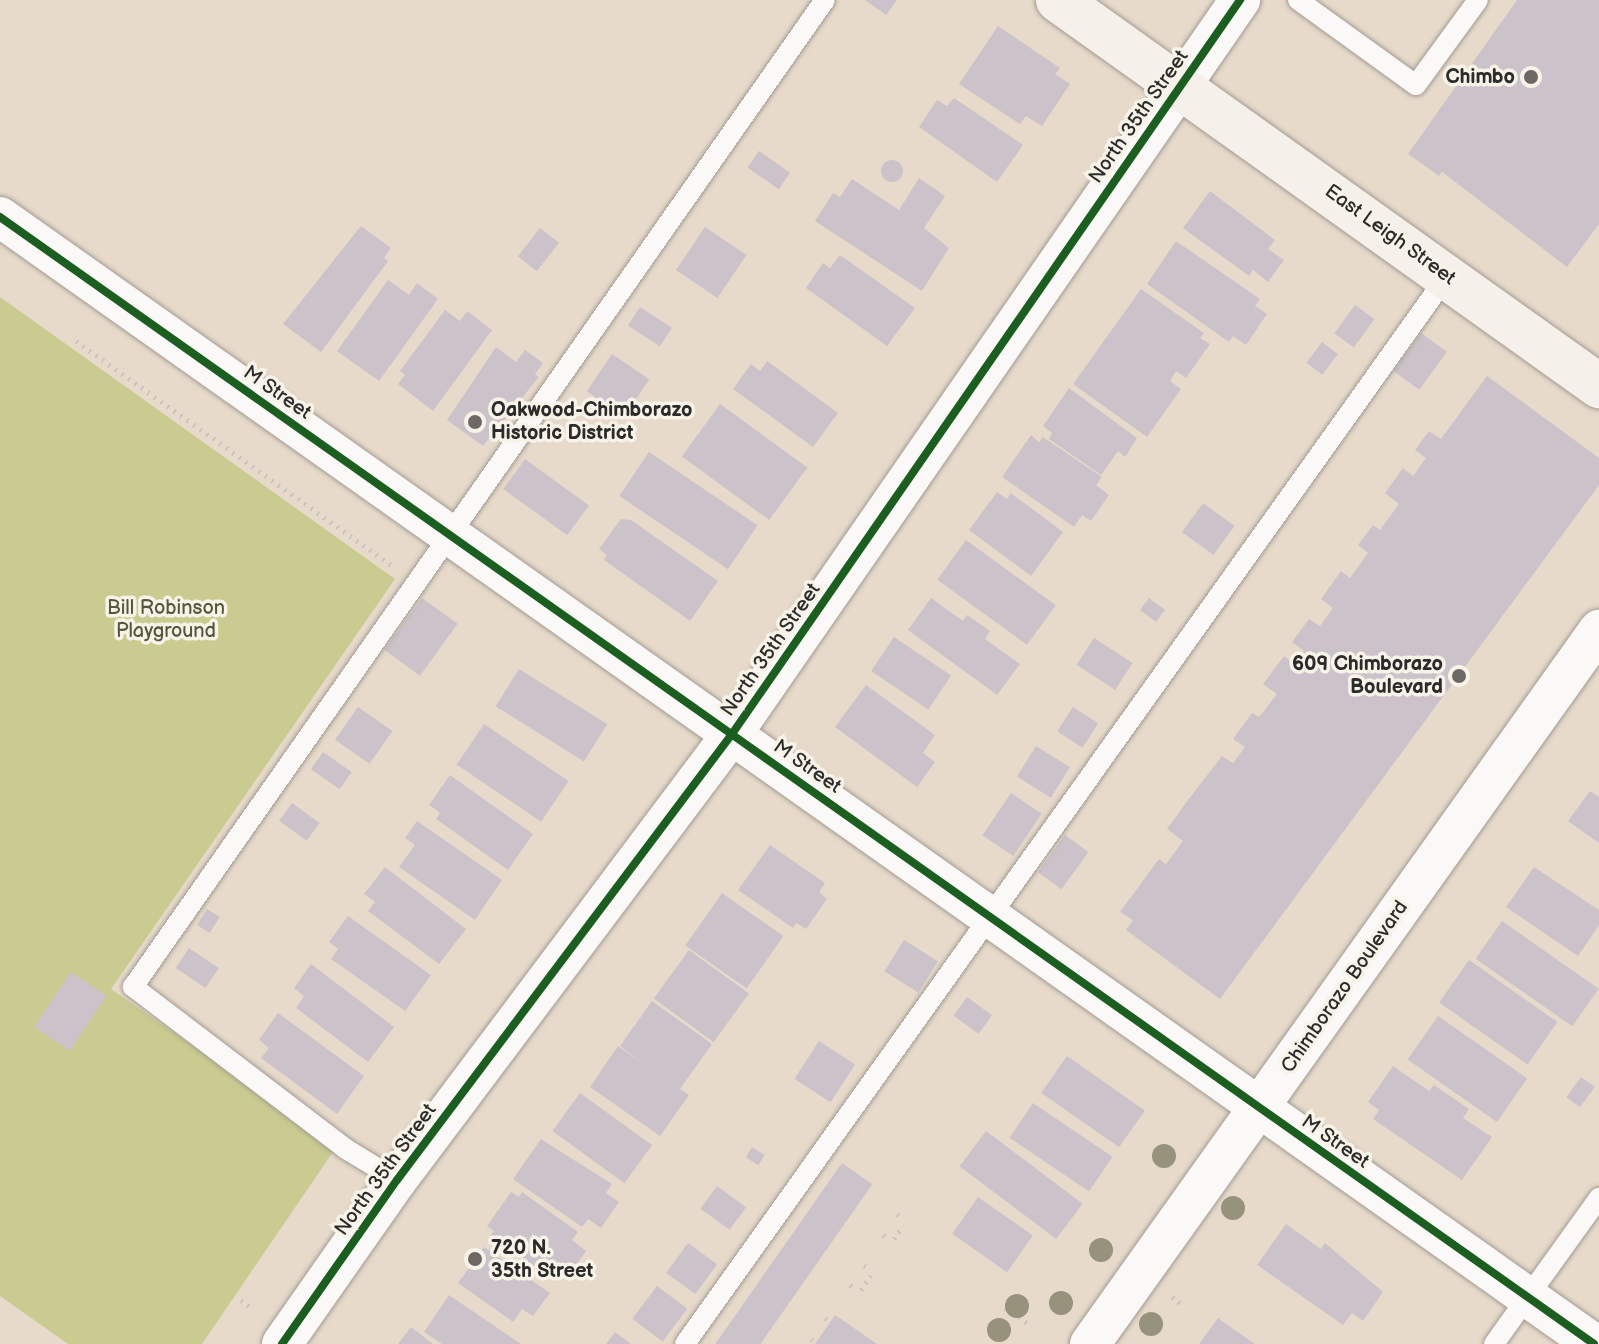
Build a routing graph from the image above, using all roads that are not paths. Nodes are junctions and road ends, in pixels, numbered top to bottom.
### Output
1 (825, 0) edge
2 (1058, 0) edge
3 (1240, 0) edge
4 (1298, 0) edge
5 (1478, 0) edge
6 (1181, 84) junction
7 (0, 217) edge
8 (1447, 276) junction
9 (1599, 386) edge
10 (448, 533) junction
11 (1599, 630) edge
12 (732, 734) junction
13 (990, 917) junction
14 (1258, 1108) junction
15 (397, 1180) junction
16 (1599, 1198) edge
17 (1528, 1297) junction
18 (282, 1344) edge
19 (685, 1344) edge
20 (1090, 1344) edge
21 (1494, 1344) edge
22 (1594, 1344) edge

1 - 10 lane
2 - 6 street, East Leigh Street
3 - 6 street, North 35th Street
4 - 5 lane
6 - 8 street, East Leigh Street
6 - 12 street, North 35th Street
7 - 10 street, M Street
8 - 9 street, East Leigh Street
8 - 13 lane
10 - 12 street, M Street
10 - 15 lane
11 - 14 street, Chimborazo Boulevard
12 - 13 street, M Street
12 - 15 street, North 35th Street
13 - 14 street, M Street
13 - 19 lane
14 - 17 street, M Street
14 - 20 street, Chimborazo Boulevard
15 - 18 street, North 35th Street
16 - 17 lane
17 - 21 lane
17 - 22 street, M Street

